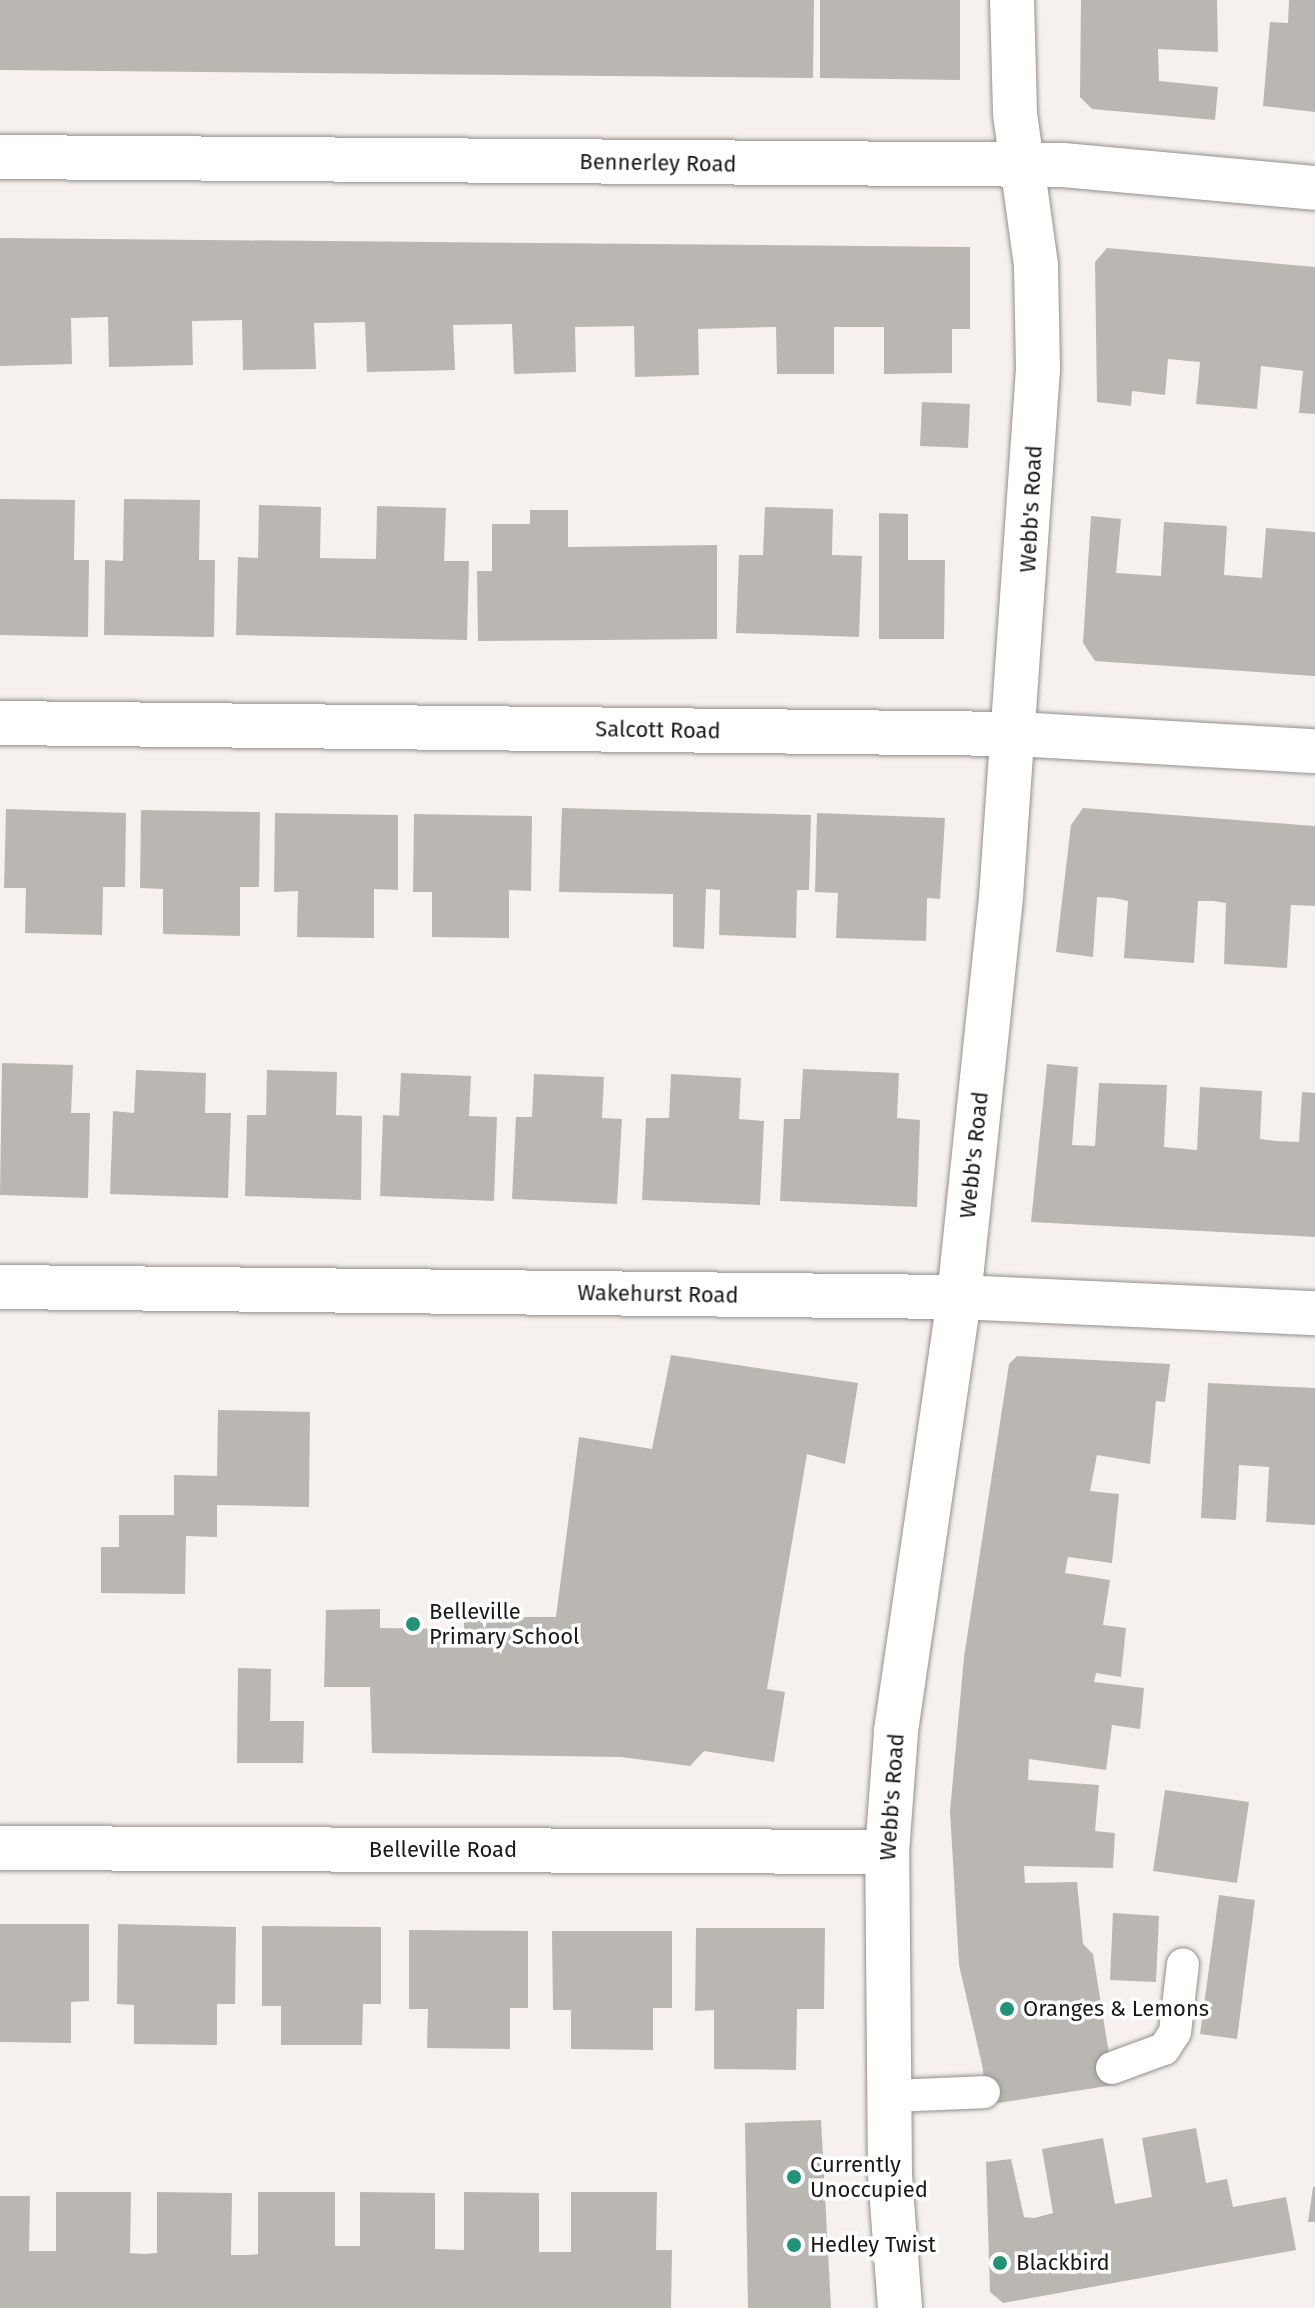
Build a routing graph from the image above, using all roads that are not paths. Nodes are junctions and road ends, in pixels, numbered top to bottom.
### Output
1 (1012, 0) edge
2 (0, 157) edge
3 (1025, 165) junction
4 (1315, 188) edge
5 (0, 723) edge
6 (1016, 734) junction
7 (1315, 751) edge
8 (0, 1287) edge
9 (959, 1297) junction
10 (1315, 1313) edge
11 (0, 1848) edge
12 (887, 1852) junction
13 (1183, 1964) dead end
14 (1112, 2068) dead end
15 (984, 2092) dead end
16 (890, 2096) junction
17 (900, 2308) edge

1 - 3 street, Webb's Road
2 - 3 street, Bennerley Road
3 - 4 street, Bennerley Road
3 - 6 street, Webb's Road
5 - 6 street, Salcott Road
6 - 7 street, Salcott Road
6 - 9 street, Webb's Road
8 - 9 street, Wakehurst Road
9 - 10 street, Wakehurst Road
9 - 12 street, Webb's Road
11 - 12 street, Belleville Road
12 - 16 street, Webb's Road
13 - 14 lane
15 - 16 lane
16 - 17 street, Webb's Road

